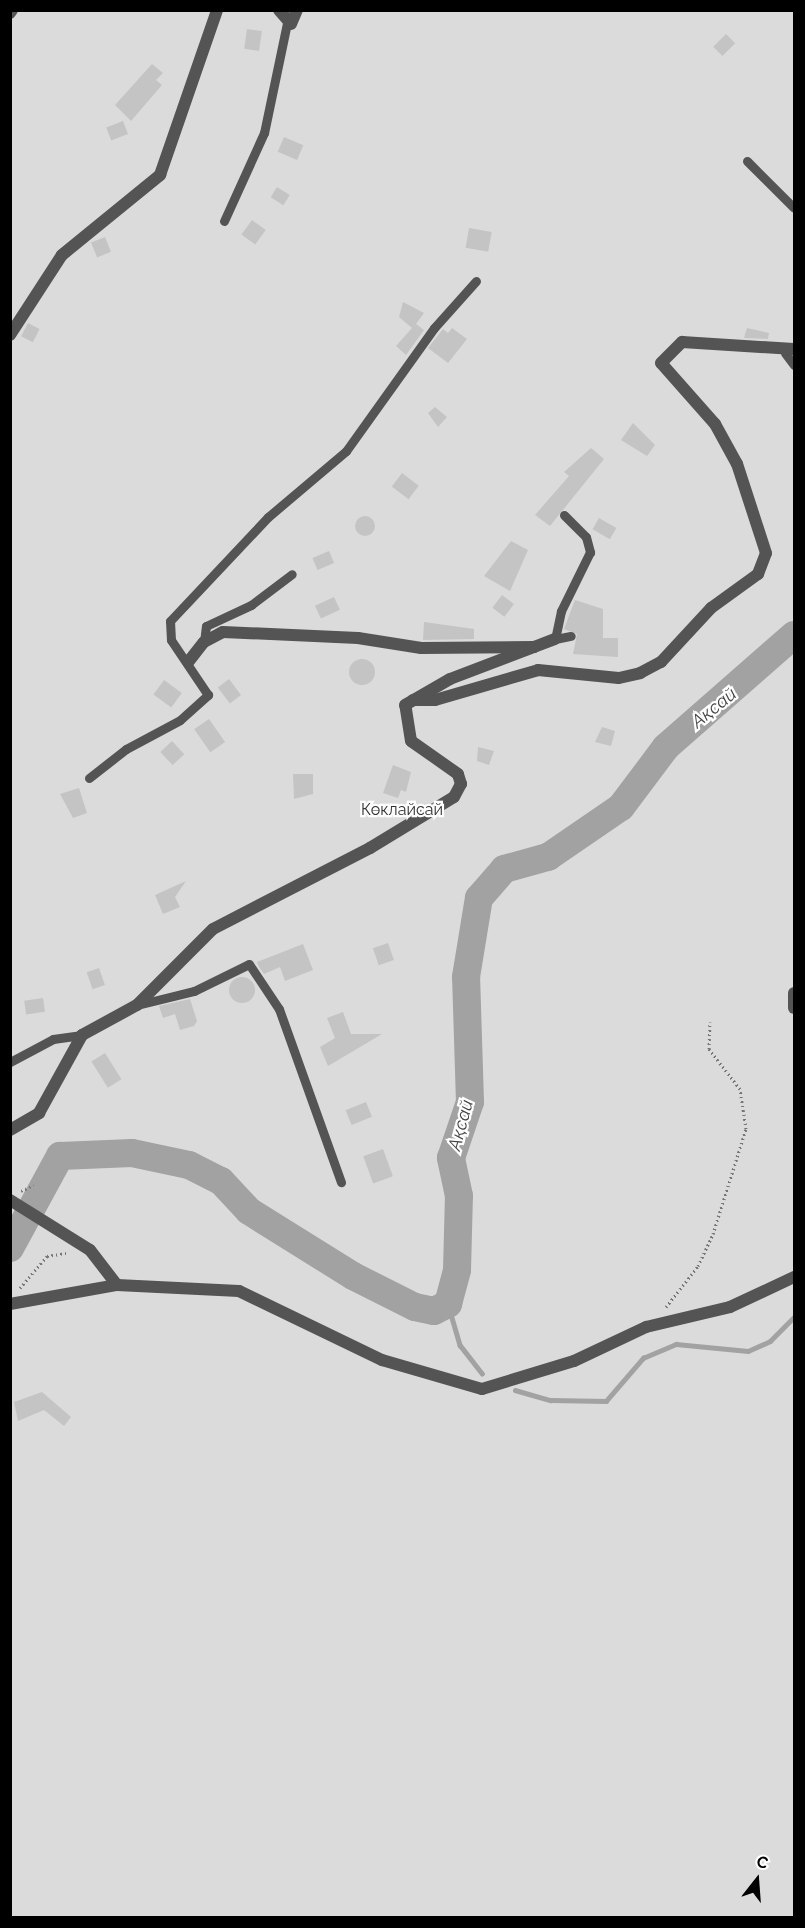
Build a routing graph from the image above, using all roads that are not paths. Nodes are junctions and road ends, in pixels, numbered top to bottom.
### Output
1 (217, 10) edge
2 (279, 10) edge
3 (297, 10) edge
4 (287, 23) junction
5 (747, 162) dead end
6 (795, 208) edge
7 (224, 221) dead end
8 (476, 281) dead end
9 (10, 335) edge
10 (790, 351) edge
11 (795, 365) edge
12 (564, 515) dead end
13 (292, 574) dead end
14 (571, 636) dead end
15 (555, 639) junction
16 (204, 642) junction
17 (534, 646) junction
18 (189, 661) junction
19 (412, 700) junction
20 (89, 778) dead end
21 (795, 993) edge
22 (137, 1005) junction
23 (795, 1008) edge
24 (82, 1035) junction
25 (10, 1062) edge
26 (10, 1130) edge
27 (341, 1182) dead end
28 (10, 1200) edge
29 (795, 1277) edge
30 (117, 1285) junction
31 (10, 1304) edge

1 - 9 street
2 - 4 street
3 - 4 street
4 - 7 lane
5 - 6 lane
8 - 18 lane
10 - 11 lane
10 - 19 street
12 - 15 lane
13 - 16 lane
14 - 15 lane
15 - 17 street
16 - 17 street
16 - 18 street
17 - 19 street
18 - 20 lane
19 - 22 street
21 - 23 street
22 - 24 street
22 - 27 lane
24 - 25 lane
24 - 26 street
28 - 30 street
29 - 30 street
30 - 31 street

